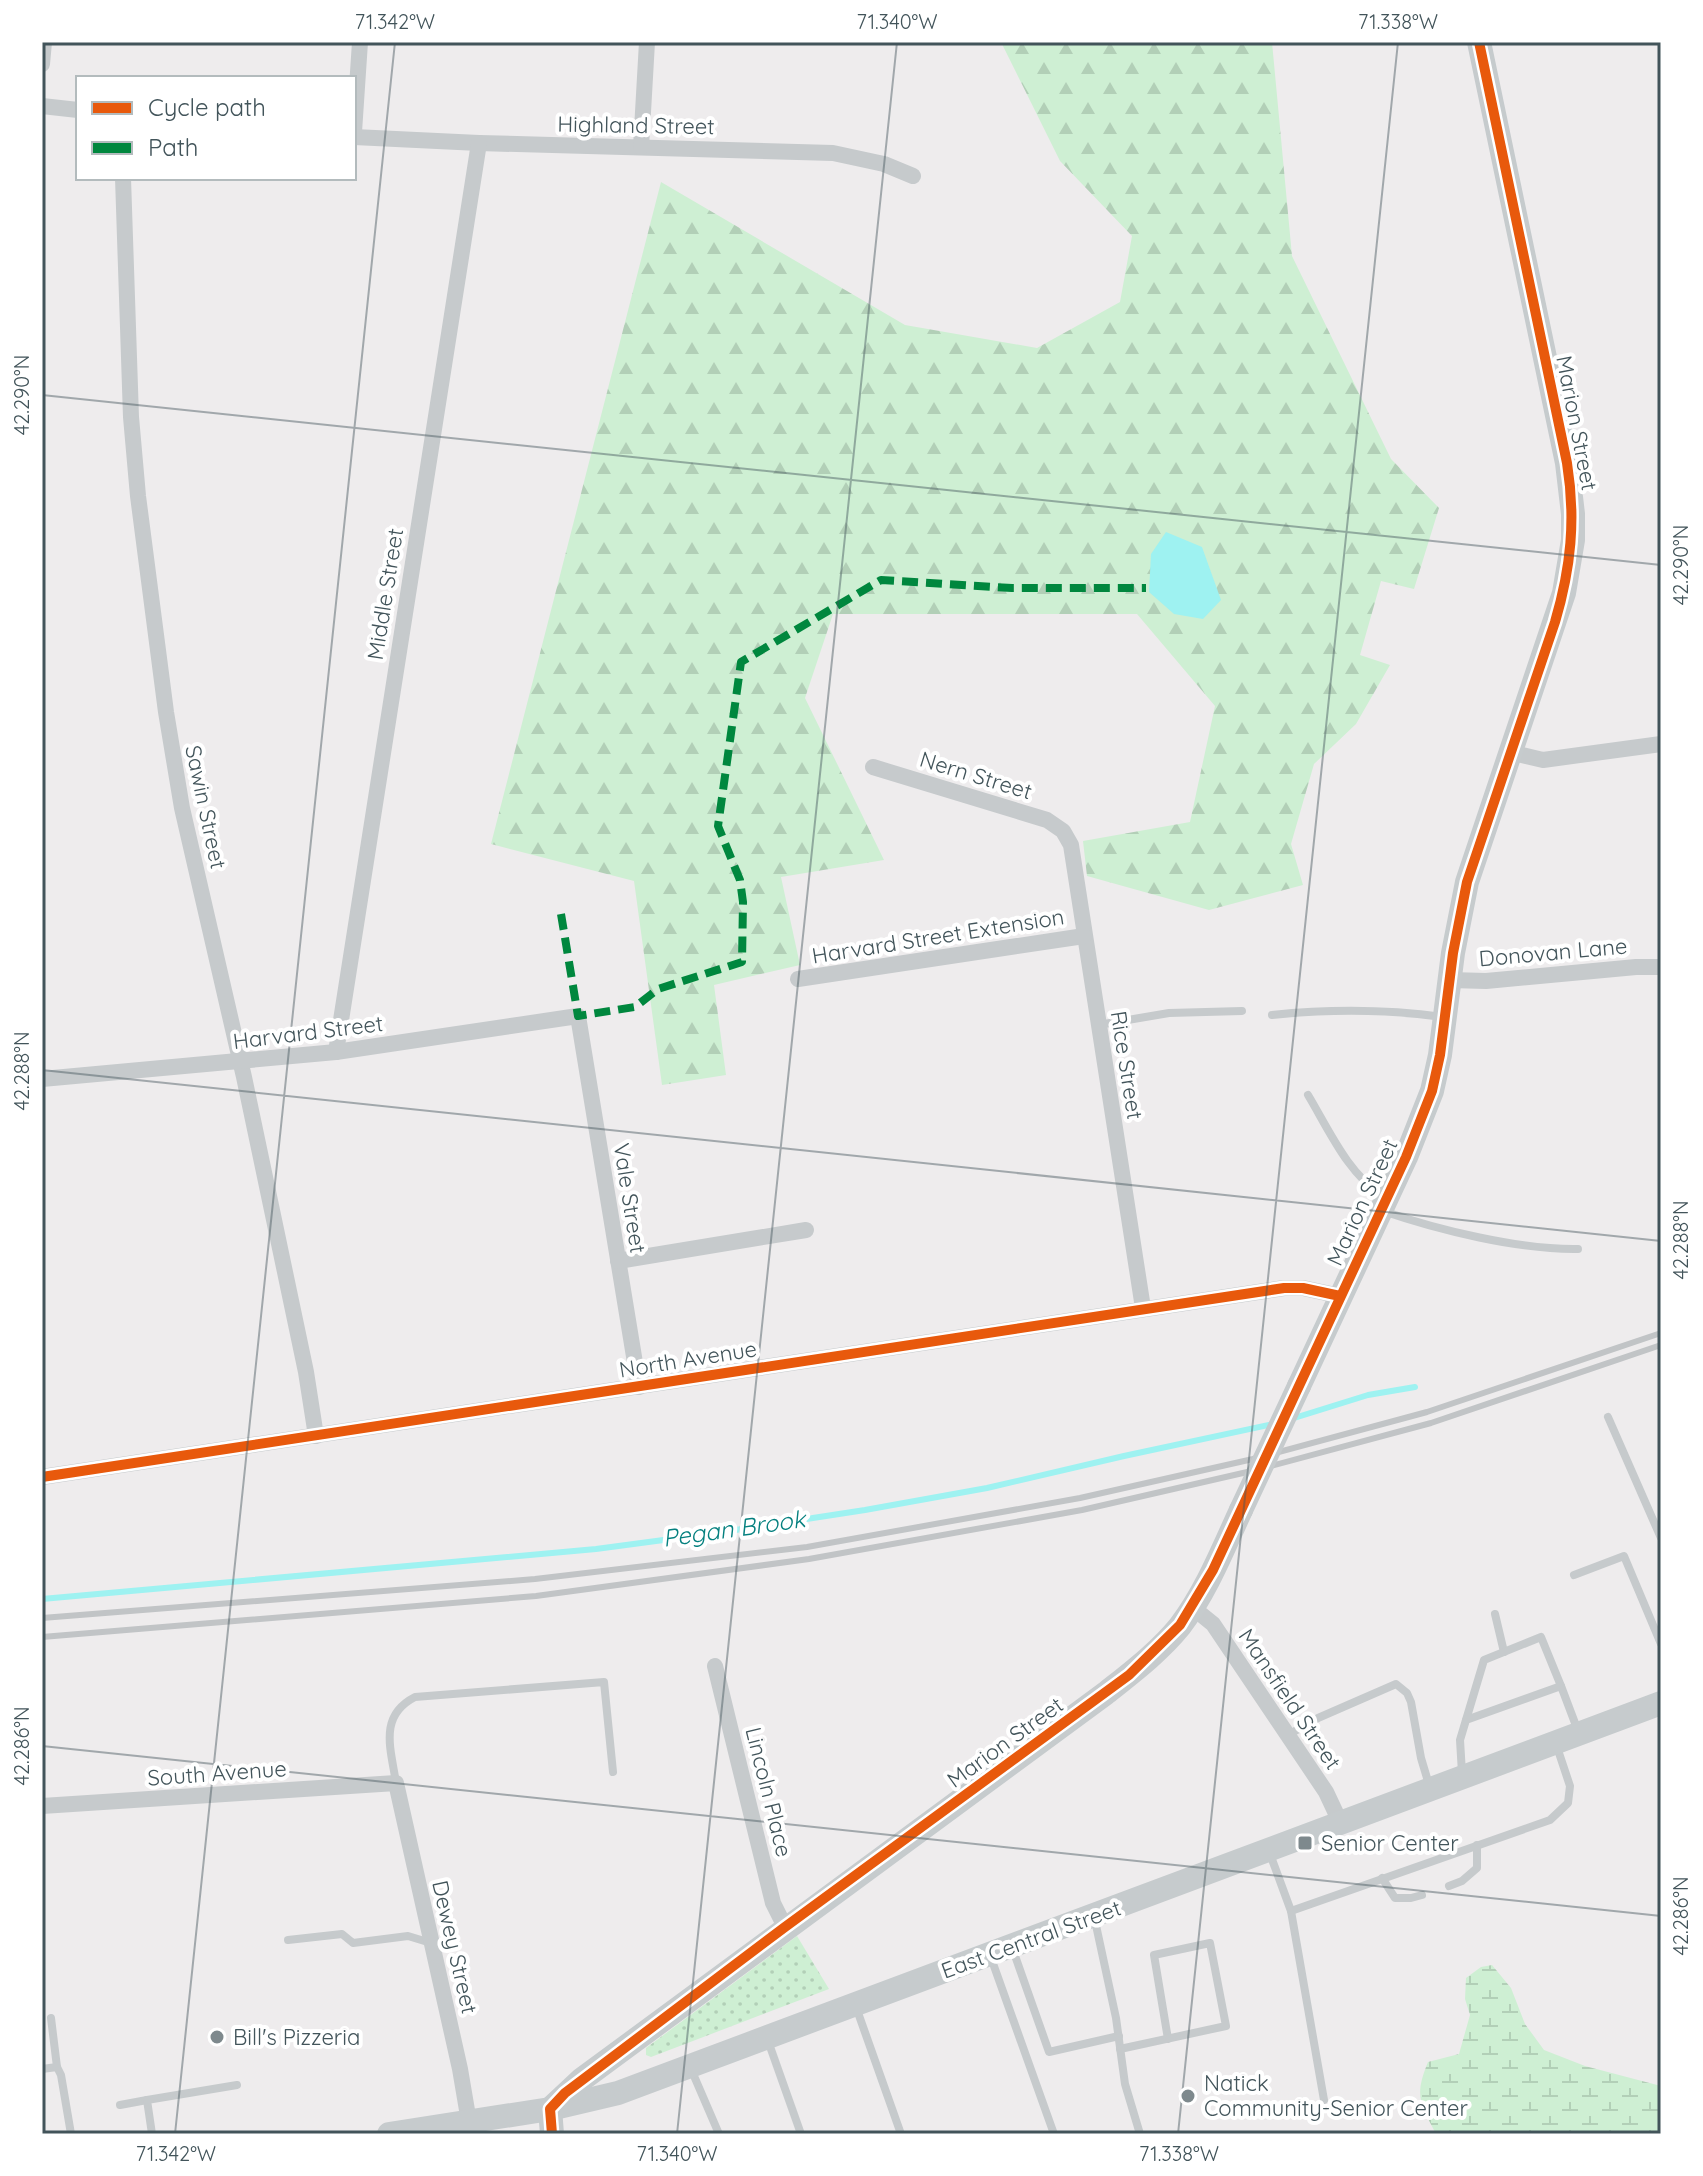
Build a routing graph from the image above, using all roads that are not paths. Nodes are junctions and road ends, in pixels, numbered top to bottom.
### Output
1 (44, 42) edge
2 (360, 42) edge
3 (647, 42) edge
4 (1479, 42) edge
5 (42, 64) edge
6 (356, 104) edge
7 (42, 106) edge
8 (76, 110) edge
9 (356, 135) edge
10 (479, 143) junction
11 (641, 147) junction
12 (913, 176) dead end
13 (123, 180) edge
14 (1661, 744) edge
15 (1509, 752) junction
16 (873, 767) dead end
17 (1063, 831) joint
18 (1084, 936) junction
19 (1661, 967) edge
20 (798, 979) dead end
21 (1450, 980) junction
22 (1242, 1011) dead end
23 (1272, 1015) dead end
24 (578, 1016) joint
25 (1446, 1018) junction
26 (1098, 1025) junction
27 (336, 1052) junction
28 (241, 1063) junction
29 (42, 1079) edge
30 (1308, 1095) dead end
31 (1384, 1204) junction
32 (806, 1230) dead end
33 (1578, 1249) dead end
34 (618, 1261) junction
35 (1340, 1296) junction
36 (1143, 1308) junction
37 (639, 1387) junction
38 (1608, 1417) dead end
39 (316, 1436) junction
40 (42, 1477) edge
41 (1661, 1538) edge
42 (1574, 1575) dead end
43 (1192, 1607) junction
44 (1495, 1614) dead end
45 (1661, 1644) edge
46 (1504, 1652) junction
47 (715, 1666) dead end
48 (1561, 1686) junction
49 (1661, 1703) edge
50 (1466, 1720) junction
51 (1579, 1734) junction
52 (1288, 1735) junction
53 (1555, 1743) junction
54 (613, 1772) dead end
55 (1462, 1778) junction
56 (396, 1783) junction
57 (1431, 1790) junction
58 (42, 1806) edge
59 (1341, 1824) junction
60 (1477, 1845) junction
61 (1269, 1849) junction
62 (1382, 1878) junction
63 (1449, 1886) dead end
64 (1422, 1895) dead end
65 (1291, 1911) junction
66 (1094, 1916) junction
67 (785, 1927) junction
68 (288, 1940) dead end
69 (432, 1943) junction
70 (1001, 1950) junction
71 (855, 2005) junction
72 (51, 2018) dead end
73 (1119, 2036) junction
74 (767, 2038) junction
75 (1168, 2039) junction
76 (1120, 2049) junction
77 (690, 2066) junction
78 (57, 2067) junction
79 (42, 2069) edge
80 (237, 2085) dead end
81 (147, 2100) junction
82 (1324, 2100) dead end
83 (120, 2105) dead end
84 (550, 2109) junction
85 (469, 2122) junction
86 (71, 2134) edge
87 (152, 2134) edge
88 (389, 2134) edge
89 (552, 2134) edge
90 (719, 2134) edge
91 (801, 2134) edge
92 (901, 2134) edge
93 (1054, 2134) edge
94 (1140, 2134) edge

1 - 5 street
2 - 6 street
3 - 11 street
4 - 15 street, Marion Street
7 - 8 street
9 - 10 street, Highland Street
10 - 11 street, Highland Street
10 - 27 street, Middle Street
11 - 12 street, Highland Street
13 - 28 street, Sawin Street
14 - 15 street
15 - 21 street, Marion Street
16 - 17 street, Nern Street
17 - 18 street, Rice Street
18 - 20 street, Harvard Street Extension
18 - 26 street, Rice Street
19 - 21 street, Donovan Lane
21 - 25 street, Marion Street
22 - 26 lane
23 - 25 lane
24 - 27 street, Harvard Street
24 - 34 street, Vale Street
25 - 31 street, Marion Street
26 - 36 street, Rice Street
27 - 28 street, Harvard Street
28 - 29 street, Harvard Street
28 - 39 street, Sawin Street
30 - 31 lane
31 - 33 lane
31 - 35 street, Marion Street
32 - 34 street
34 - 37 street, Vale Street
35 - 36 street, North Avenue
35 - 43 street, Marion Street, bridge
36 - 37 street, North Avenue
37 - 39 street, North Avenue
38 - 41 lane
39 - 40 street, North Avenue
42 - 45 lane
43 - 52 street, Mansfield Street
43 - 67 street, Marion Street
44 - 46 lane
46 - 48 lane
46 - 50 lane
47 - 67 street, Lincoln Place
48 - 50 lane
48 - 51 lane
49 - 51 street, East Central Street
50 - 55 lane
51 - 53 street, East Central Street
52 - 57 lane
52 - 59 street, Mansfield Street
53 - 55 street, East Central Street
53 - 60 lane
54 - 56 lane
55 - 57 street, East Central Street
56 - 58 street, South Avenue
56 - 69 street, Dewey Street
57 - 59 street, East Central Street
59 - 61 street, East Central Street
60 - 62 lane
60 - 63 lane
61 - 65 lane
61 - 66 street, East Central Street
62 - 64 lane
62 - 65 lane
65 - 82 lane
66 - 70 street, East Central Street
66 - 73 lane
67 - 84 street, Marion Street
68 - 69 lane
69 - 85 street, Dewey Street
70 - 71 street, East Central Street
70 - 73 lane
70 - 93 lane
71 - 74 street, East Central Street
71 - 92 lane
72 - 78 lane
73 - 76 lane
74 - 77 street, East Central Street
74 - 91 lane
75 - 75 lane
75 - 76 lane
76 - 94 lane
77 - 84 street, East Central Street
77 - 90 lane
78 - 79 lane
78 - 86 lane
80 - 81 lane
81 - 83 lane
81 - 87 lane
84 - 85 street, East Central Street
84 - 89 street
85 - 88 street, East Central Street

